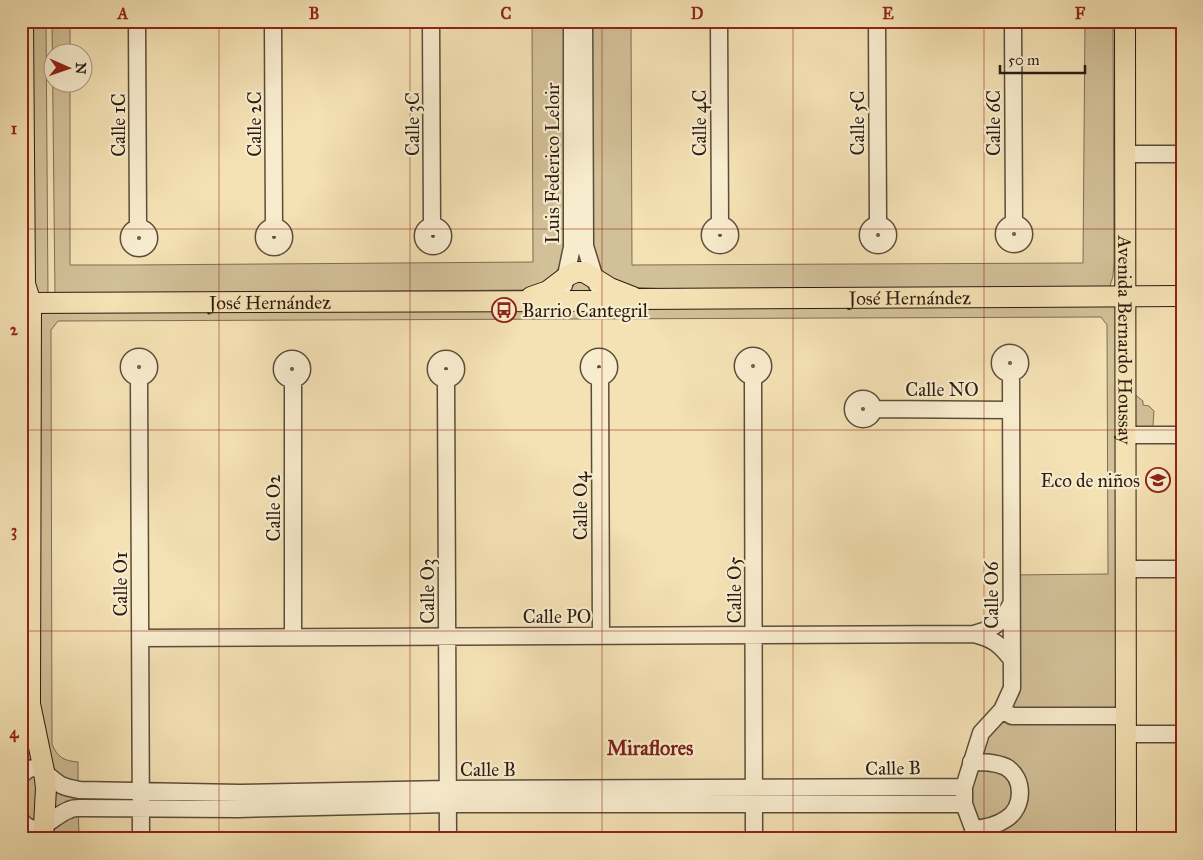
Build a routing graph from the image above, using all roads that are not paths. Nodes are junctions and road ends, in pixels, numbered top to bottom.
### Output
1 (23, 21) edge
2 (137, 21) edge
3 (273, 21) edge
4 (431, 21) edge
5 (572, 21) edge
6 (584, 21) edge
7 (719, 21) edge
8 (877, 21) edge
9 (1013, 21) edge
10 (1125, 21) edge
11 (1125, 154) junction
12 (1182, 154) edge
13 (1014, 224) dead end
14 (432, 226) dead end
15 (720, 226) dead end
16 (878, 226) dead end
17 (138, 228) dead end
18 (274, 228) dead end
19 (595, 278) junction
20 (564, 280) junction
21 (1124, 296) junction
22 (1182, 296) edge
23 (25, 297) edge
24 (637, 299) junction
25 (519, 301) junction
26 (571, 301) junction
27 (591, 301) junction
28 (1011, 373) dead end
29 (600, 376) dead end
30 (753, 376) dead end
31 (139, 377) dead end
32 (446, 378) dead end
33 (293, 379) dead end
34 (873, 409) dead end
35 (1011, 410) junction
36 (1125, 435) junction
37 (1182, 435) edge
38 (1125, 569) junction
39 (1182, 569) edge
40 (1012, 603) junction
41 (974, 634) junction
42 (754, 635) junction
43 (600, 636) junction
44 (293, 637) junction
45 (447, 637) junction
46 (140, 638) junction
47 (1012, 660) junction
48 (1002, 710) junction
49 (1125, 725) junction
50 (1182, 734) edge
51 (972, 762) junction
52 (44, 771) junction
53 (21, 776) edge
54 (964, 787) junction
55 (141, 791) junction
56 (754, 796) junction
57 (447, 797) junction
58 (964, 804) junction
59 (141, 808) junction
60 (21, 820) edge
61 (43, 832) edge
62 (975, 834) edge
63 (141, 839) edge
64 (448, 839) edge
65 (754, 839) edge
66 (1126, 839) edge

1 - 23 main road
2 - 17 street, Calle 1C
3 - 18 street, Calle 2C
4 - 14 street, Calle 3C
5 - 20 street, Luis Federico Leloir
6 - 19 street, Luis Federico Leloir
7 - 15 street, Calle 4C
8 - 16 street, Calle 5C
9 - 13 street, Calle 6C
10 - 11 main road, Avenida Bernardo Houssay
11 - 12 street
11 - 21 main road, Avenida Bernardo Houssay
19 - 20 main road, José Hernández
19 - 24 main road, José Hernández
19 - 27 street, Luis Federico Leloir
20 - 25 main road, José Hernández
20 - 26 street
21 - 22 main road, José Hernández
21 - 24 main road, José Hernández
21 - 36 main road, Avenida Bernardo Houssay
23 - 25 main road, José Hernández
23 - 52 main road
24 - 27 main road, José Hernández
25 - 26 main road, José Hernández
26 - 27 main road, José Hernández
28 - 35 street, Calle O6
29 - 43 street, Calle O4
30 - 42 street, Calle O5
31 - 46 street, Calle O1
32 - 45 street, Calle O3
33 - 44 street, Calle O2
34 - 35 street, Calle NO
35 - 40 street, Calle O6
36 - 37 street
36 - 38 main road, Avenida Bernardo Houssay
38 - 39 street
38 - 49 main road, Avenida Bernardo Houssay
40 - 41 street, Calle PO
40 - 47 street, Calle O6
41 - 42 street, Calle PO
41 - 47 street, Calle PO
42 - 43 street, Calle PO
42 - 56 street, Calle O5
43 - 45 street, Calle PO
44 - 45 street, Calle PO
44 - 46 street, Calle PO
45 - 57 street, Calle O3
46 - 55 street, Calle O1
47 - 48 street, Calle O6
48 - 49 street
48 - 51 street, Calle O6
49 - 50 street
49 - 66 main road, Avenida Bernardo Houssay
51 - 54 street, Calle O6
51 - 62 street
52 - 53 street
52 - 55 street, Calle B
52 - 61 main road
54 - 56 street, Calle B
54 - 58 street, Calle O6
55 - 57 street, Calle B
55 - 59 street, Calle O1
56 - 57 street, Calle B
56 - 58 street, Calle B
56 - 65 street, Calle O5
57 - 59 street, Calle B
57 - 64 street, Calle O3
58 - 62 street
59 - 61 street, Calle B
59 - 63 street, Calle O1
60 - 61 street

